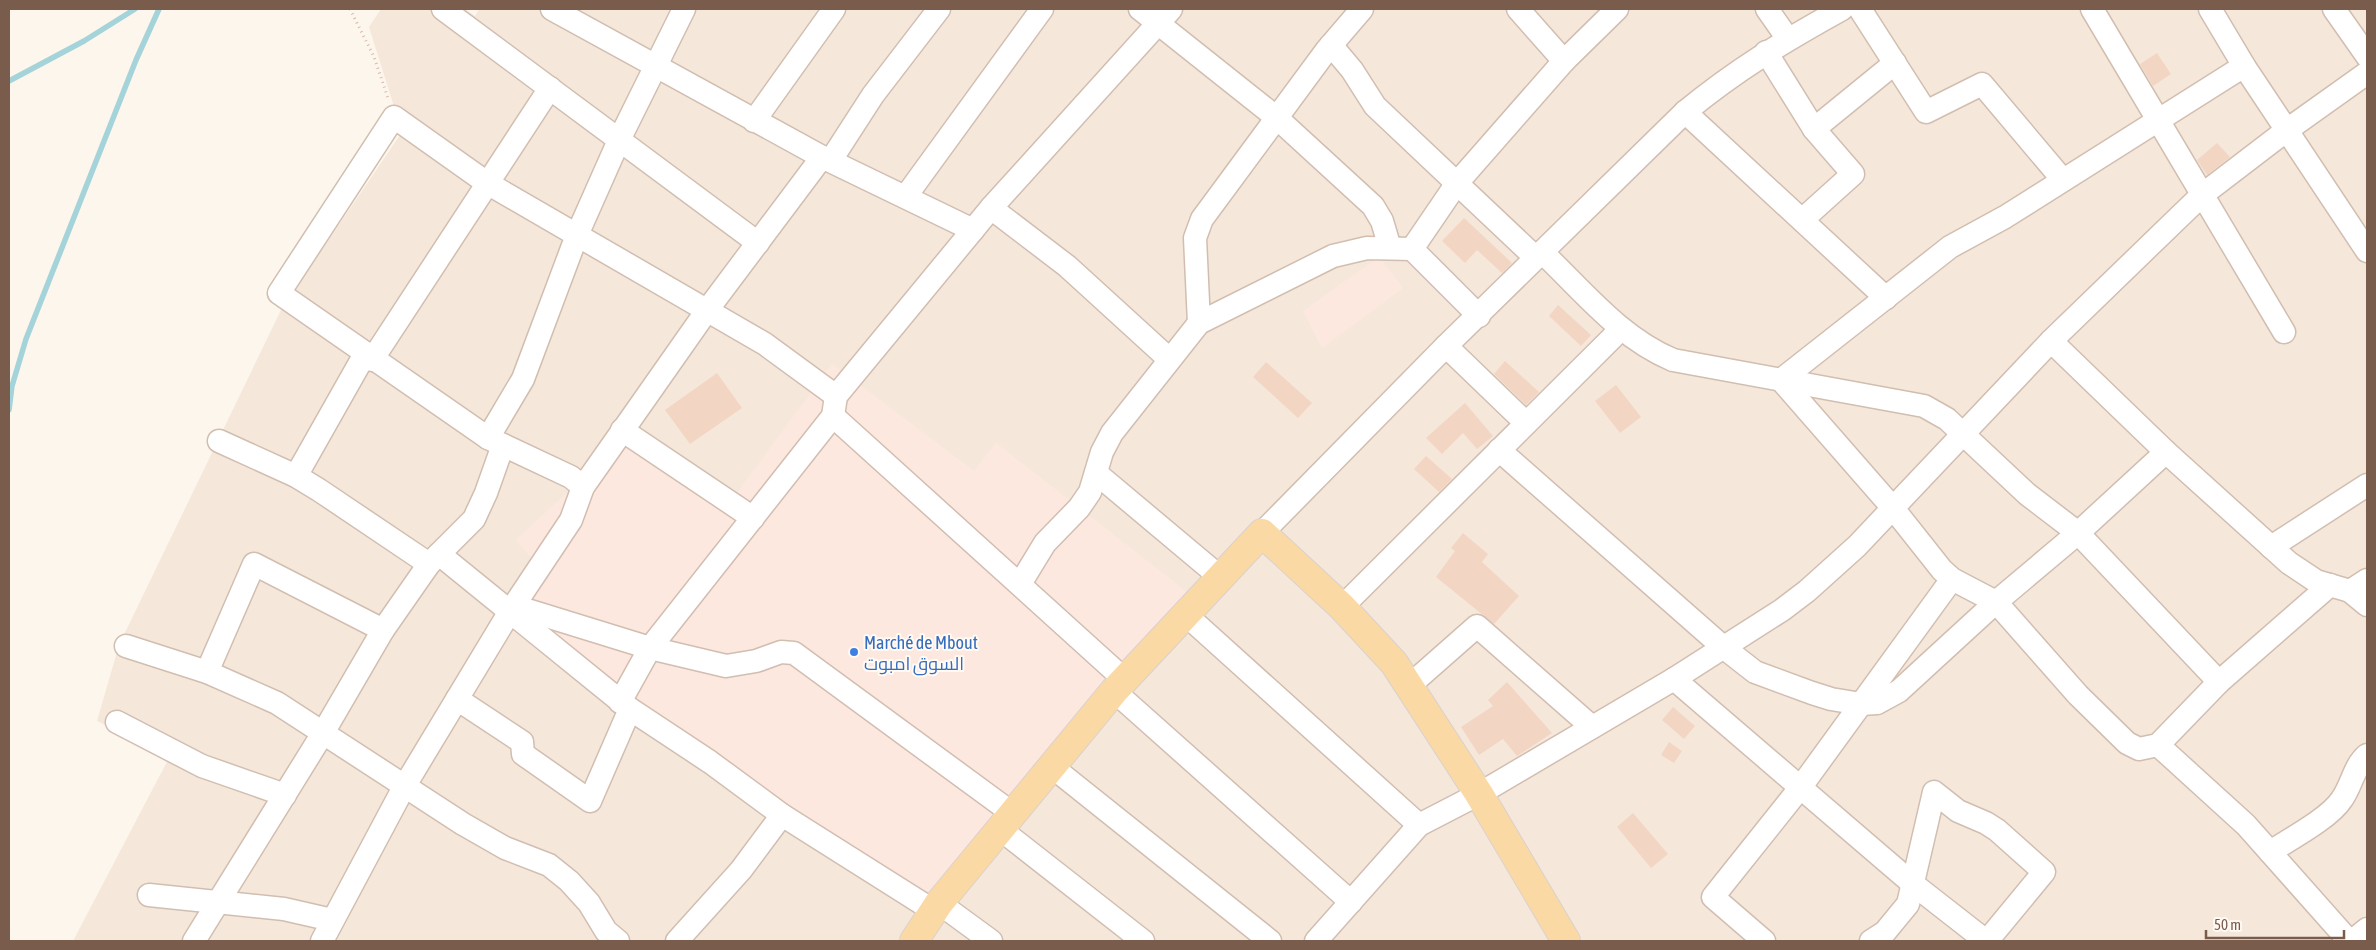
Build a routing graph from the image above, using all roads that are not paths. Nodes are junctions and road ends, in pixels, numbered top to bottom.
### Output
1 (443, 9) edge
2 (552, 9) edge
3 (684, 9) edge
4 (834, 9) edge
5 (939, 9) edge
6 (1362, 9) edge
7 (1518, 9) edge
8 (1616, 9) edge
9 (1767, 9) edge
10 (1842, 9) edge
11 (1860, 9) edge
12 (2092, 9) edge
13 (2334, 9) edge
14 (1032, 12) edge
15 (2221, 12) edge
16 (1156, 14) edge
17 (1788, 39) junction
18 (1331, 45) junction
19 (1766, 52) junction
20 (2367, 56) edge
21 (1564, 61) junction
22 (1895, 62) junction
23 (2244, 66) junction
24 (656, 67) junction
25 (2367, 73) edge
26 (550, 88) junction
27 (1685, 112) junction
28 (1277, 118) junction
29 (2160, 120) junction
30 (754, 121) junction
31 (1814, 129) junction
32 (2287, 130) junction
33 (620, 138) junction
34 (826, 158) junction
35 (2063, 180) junction
36 (1457, 183) junction
37 (487, 184) junction
38 (906, 196) junction
39 (2202, 196) junction
40 (991, 208) junction
41 (1802, 220) junction
42 (973, 230) junction
43 (577, 235) junction
44 (758, 243) junction
45 (1401, 248) junction
46 (2367, 251) edge
47 (1539, 255) junction
48 (1886, 298) junction
49 (708, 309) junction
50 (1479, 316) junction
51 (1199, 323) junction
52 (1621, 329) junction
53 (2284, 332) dead end
54 (2051, 342) junction
55 (1446, 346) junction
56 (369, 357) junction
57 (1169, 358) junction
58 (1781, 380) junction
59 (835, 406) junction
60 (1526, 424) junction
61 (622, 430) junction
62 (1961, 434) junction
63 (495, 441) junction
64 (219, 442) dead end
65 (1499, 450) junction
66 (2166, 452) junction
67 (1096, 473) junction
68 (296, 476) junction
69 (2367, 484) edge
70 (583, 487) junction
71 (1892, 507) junction
72 (753, 518) junction
73 (1262, 533) junction
74 (2078, 533) junction
75 (2271, 547) junction
76 (434, 559) junction
77 (1220, 577) junction
78 (1952, 579) junction
79 (1020, 584) junction
80 (2354, 590) edge
81 (1996, 602) junction
82 (1342, 607) junction
83 (512, 609) junction
84 (1185, 614) junction
85 (383, 630) junction
86 (126, 646) dead end
87 (1723, 647) junction
88 (650, 648) junction
89 (207, 672) junction
90 (1674, 679) junction
91 (2219, 682) junction
92 (1120, 685) junction
93 (1410, 685) junction
94 (457, 699) junction
95 (1861, 704) junction
96 (625, 705) junction
97 (117, 722) dead end
98 (1592, 727) junction
99 (323, 733) junction
100 (2158, 745) junction
101 (2367, 755) edge
102 (1051, 766) junction
103 (404, 788) junction
104 (1800, 788) junction
105 (1480, 794) junction
106 (284, 795) junction
107 (782, 814) junction
108 (1006, 821) junction
109 (1419, 825) junction
110 (2270, 852) junction
111 (1913, 884) junction
112 (149, 896) dead end
113 (1351, 902) junction
114 (218, 903) junction
115 (937, 907) junction
116 (332, 920) junction
117 (2367, 929) edge
118 (194, 941) edge
119 (322, 941) edge
120 (618, 941) edge
121 (677, 941) edge
122 (914, 941) edge
123 (991, 941) edge
124 (1143, 941) edge
125 (1270, 941) edge
126 (1316, 941) edge
127 (1566, 941) edge
128 (1764, 941) edge
129 (1871, 941) edge
130 (1986, 941) edge
131 (2351, 941) edge

1 - 26 street
2 - 24 street
3 - 24 street
4 - 30 street
5 - 34 street
6 - 18 street
7 - 21 street
8 - 21 street
9 - 17 street
10 - 17 street
11 - 22 street
12 - 29 street
13 - 20 street
14 - 38 street
15 - 23 street
16 - 28 street
16 - 40 street
17 - 19 street
18 - 28 street
18 - 36 street
19 - 27 street
19 - 31 street
21 - 36 street
22 - 31 street
22 - 35 street
23 - 29 street
23 - 32 street
24 - 30 street
24 - 33 street
25 - 32 street
26 - 33 street
26 - 37 street
27 - 41 street
27 - 47 street
28 - 45 street
28 - 51 street
29 - 35 street
29 - 39 street
30 - 34 street
31 - 41 street
32 - 39 street
32 - 46 street
33 - 43 street
33 - 44 street
34 - 38 street
34 - 44 street
35 - 48 street
36 - 45 street
36 - 47 street
37 - 43 street
37 - 56 street
37 - 56 street
38 - 42 street
39 - 53 street
39 - 54 street
40 - 42 street
40 - 57 street
41 - 48 street
42 - 59 street
43 - 49 street
43 - 63 street
44 - 49 street
45 - 50 street
45 - 51 street
47 - 50 street
47 - 52 street
48 - 58 street
49 - 59 street
49 - 61 street
50 - 55 street
51 - 57 street
52 - 58 street
52 - 60 street
54 - 62 street
54 - 66 street
55 - 60 street
55 - 73 street
56 - 63 street
56 - 68 street
57 - 67 street
58 - 62 street
58 - 71 street
59 - 72 street
59 - 79 street
60 - 65 street
61 - 70 street
61 - 72 street
62 - 71 street
62 - 74 street
63 - 70 street
63 - 76 street
64 - 68 street
65 - 82 street
65 - 87 street
66 - 74 street
66 - 75 street
67 - 77 street
67 - 79 street
68 - 76 street
69 - 75 street
70 - 83 street
71 - 78 street
71 - 87 street
72 - 88 street
73 - 77 main road
73 - 82 main road
74 - 81 street
74 - 91 street
75 - 80 street
76 - 83 street
76 - 85 street
77 - 84 main road
78 - 81 street
78 - 95 street
79 - 92 street
80 - 91 street
81 - 95 street
81 - 100 street
82 - 93 main road
83 - 88 street
83 - 94 street
83 - 96 street
84 - 92 main road
84 - 109 street
85 - 89 street
85 - 99 street
86 - 89 street
87 - 90 street
87 - 95 street
88 - 96 street
88 - 108 street
89 - 99 street
90 - 98 street
90 - 104 street
91 - 100 street
92 - 102 main road
92 - 113 street
93 - 98 street
93 - 105 main road
94 - 96 street
94 - 103 street
95 - 104 street
96 - 107 street
97 - 106 street
98 - 105 street
99 - 103 street
99 - 106 street
100 - 110 street
101 - 110 street
102 - 108 main road
102 - 125 street
103 - 116 street
103 - 120 street
104 - 111 street
104 - 128 street
105 - 109 street
105 - 127 main road
106 - 114 street
107 - 115 street
107 - 121 street
108 - 115 main road
108 - 124 street
109 - 113 street
110 - 131 street
111 - 129 street
111 - 130 street
111 - 130 street
112 - 114 street
113 - 126 street
114 - 116 street
114 - 118 street
115 - 122 main road
115 - 123 street
116 - 119 street
117 - 131 street

